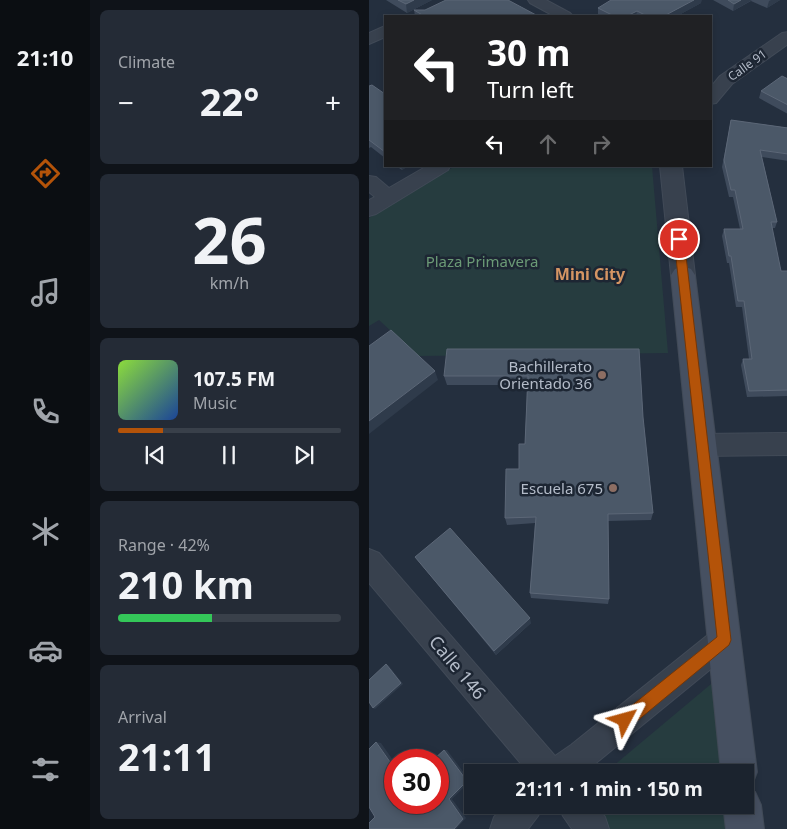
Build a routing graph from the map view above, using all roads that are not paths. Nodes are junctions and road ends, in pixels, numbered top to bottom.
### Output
1 (535, 0) edge
2 (555, 1) edge
3 (563, 15) edge
4 (564, 15) edge
5 (384, 31) edge
6 (787, 36) edge
7 (369, 38) edge
8 (718, 78) edge
9 (712, 94) edge
10 (439, 167) edge
11 (671, 167) edge
12 (369, 182) edge
13 (388, 198) junction
14 (369, 210) edge
15 (683, 275) joint
16 (787, 444) edge
17 (702, 445) junction
18 (369, 562) edge
19 (724, 640) junction
20 (541, 764) edge
21 (570, 764) edge
22 (738, 764) edge
23 (519, 814) edge
24 (581, 814) edge
25 (743, 814) edge
26 (506, 829) edge
27 (593, 829) edge
28 (745, 829) edge

1 - 3 street
2 - 4 street
5 - 7 street
6 - 8 street, Calle 91
8 - 9 street, Calle 91
10 - 13 street
11 - 15 street
12 - 13 street
13 - 14 street
15 - 17 main road
16 - 17 street
17 - 19 main road
18 - 20 street, Calle 146
19 - 21 street
19 - 22 main road
23 - 26 street
24 - 27 street
25 - 28 main road

